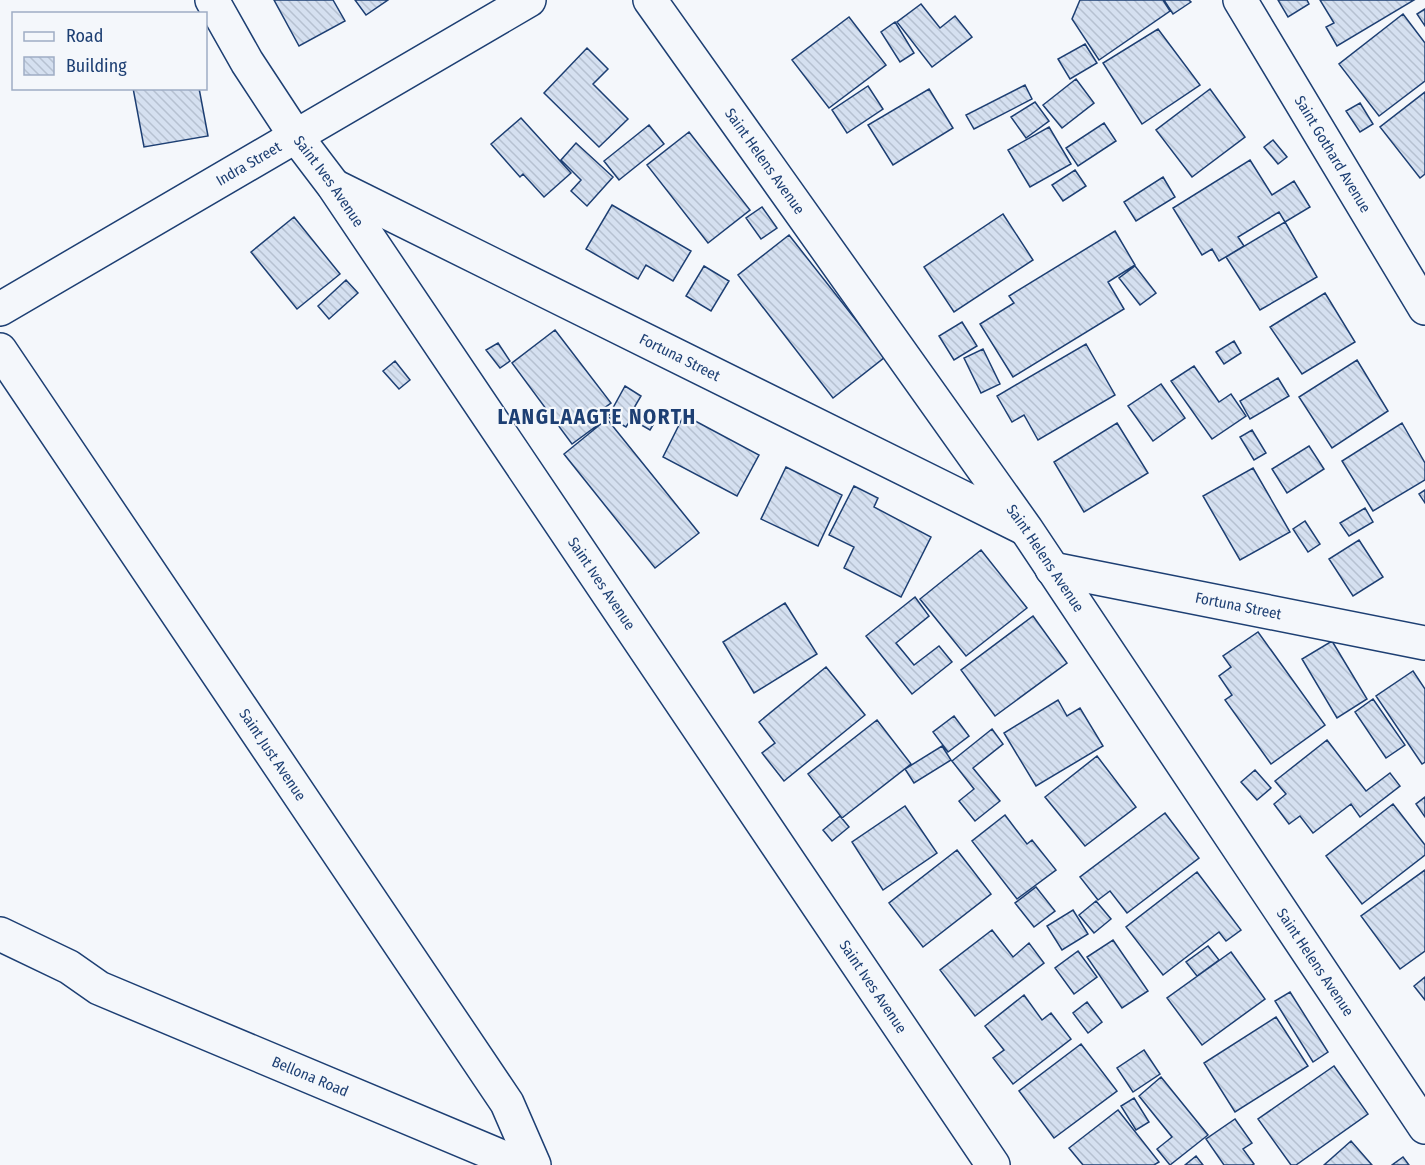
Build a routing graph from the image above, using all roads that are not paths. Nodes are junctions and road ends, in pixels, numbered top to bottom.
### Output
1 (212, 0) edge
2 (529, 0) edge
3 (650, 0) edge
4 (1240, 0) edge
5 (295, 135) junction
6 (333, 185) junction
7 (0, 309) edge
8 (1425, 309) edge
9 (0, 350) edge
10 (1026, 529) junction
11 (1052, 568) junction
12 (1425, 643) edge
13 (0, 934) edge
14 (0, 959) edge
15 (99, 988) junction
16 (1425, 1128) edge
17 (521, 1165) edge
18 (534, 1165) edge
19 (993, 1165) edge

1 - 5 street, Saint Ives Avenue
2 - 5 street, Indra Street
3 - 10 street, Saint Helens Avenue
4 - 8 street, Saint Gothard Avenue
5 - 6 street, Saint Ives Avenue
5 - 7 street, Indra Street
6 - 10 street, Fortuna Street
6 - 19 street, Saint Ives Avenue
9 - 18 street, Saint Just Avenue
10 - 11 street, Saint Helens Avenue
11 - 12 street, Fortuna Street
11 - 16 street, Saint Helens Avenue
13 - 15 street, Bellona Road
14 - 15 street, Bellona Road
15 - 17 street, Bellona Road

